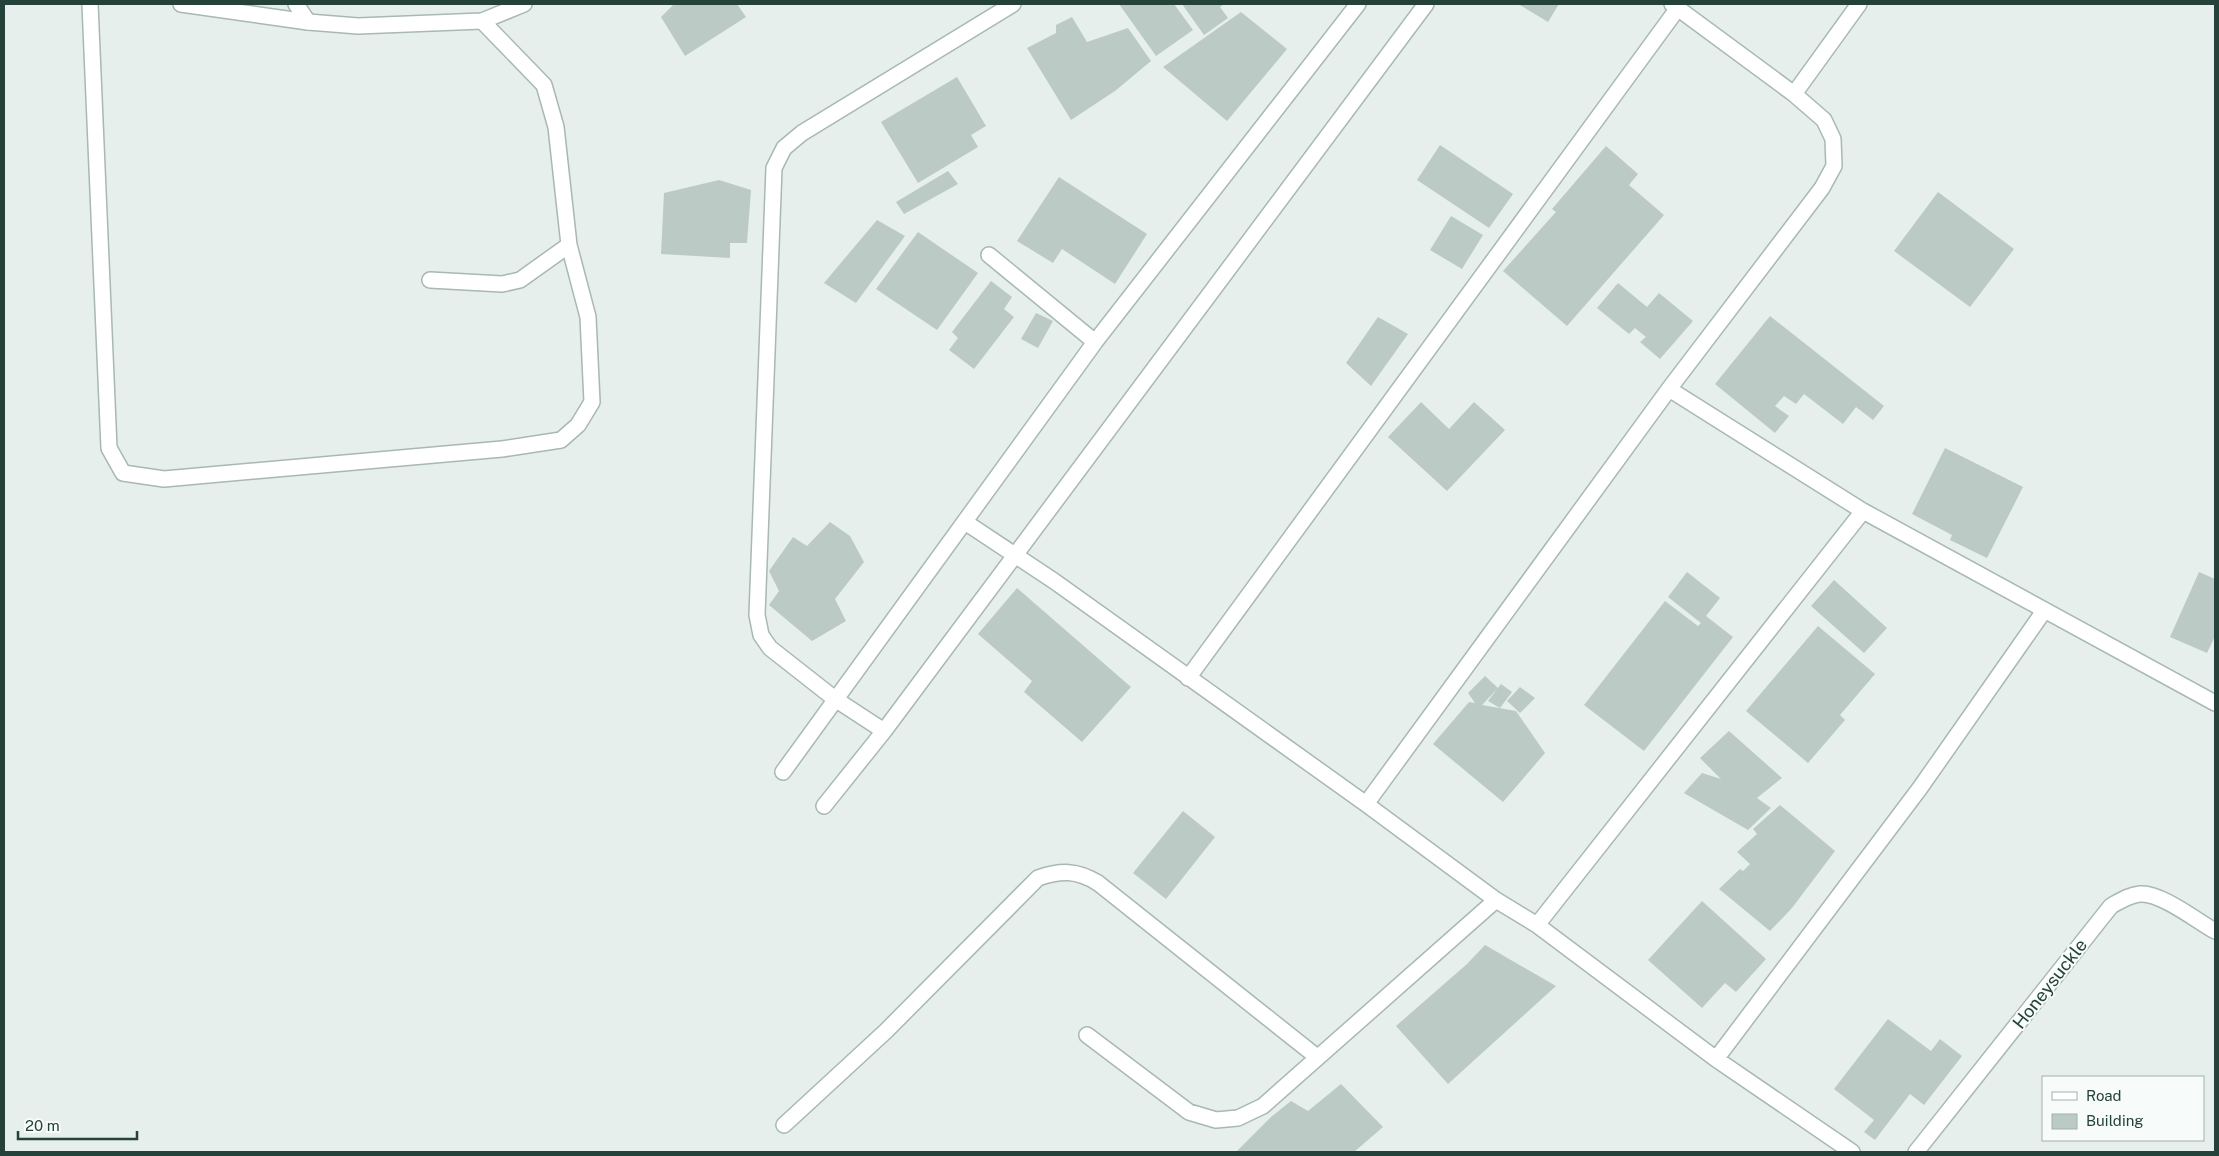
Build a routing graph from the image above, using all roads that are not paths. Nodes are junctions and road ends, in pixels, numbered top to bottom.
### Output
1 (90, 4) edge
2 (182, 4) edge
3 (296, 4) edge
4 (524, 4) edge
5 (1013, 4) edge
6 (1358, 4) edge
7 (1426, 4) edge
8 (1859, 4) edge
9 (1675, 6) edge
10 (482, 21) junction
11 (308, 22) junction
12 (1794, 94) junction
13 (569, 245) junction
14 (989, 255) dead end
15 (430, 280) dead end
16 (1095, 342) junction
17 (1669, 389) junction
18 (1863, 511) junction
19 (965, 522) junction
20 (1014, 554) junction
21 (2044, 611) junction
22 (1188, 678) junction
23 (836, 699) junction
24 (2215, 703) edge
25 (884, 731) junction
26 (783, 772) dead end
27 (1366, 804) junction
28 (824, 806) dead end
29 (1496, 900) junction
30 (1537, 925) junction
31 (2215, 931) edge
32 (1087, 1035) dead end
33 (1317, 1057) junction
34 (1716, 1058) junction
35 (784, 1125) dead end
36 (1852, 1152) edge
37 (1916, 1152) edge

1 - 13 street
2 - 11 street
3 - 11 street
4 - 10 street
5 - 23 street
6 - 16 street
7 - 20 street
8 - 12 street
9 - 12 street
9 - 22 street
10 - 11 street
10 - 13 street
12 - 17 street
13 - 15 street
14 - 16 street
16 - 19 street
17 - 18 street
17 - 27 street
18 - 21 street
18 - 30 street
19 - 20 street
19 - 23 street
20 - 22 street
20 - 25 street
21 - 24 street
21 - 34 street
22 - 27 street
23 - 25 street
23 - 26 street
25 - 28 street
27 - 29 street
29 - 30 street
29 - 33 street
30 - 34 street
31 - 37 street, Honeysuckle
32 - 33 street
33 - 35 street
34 - 36 street

